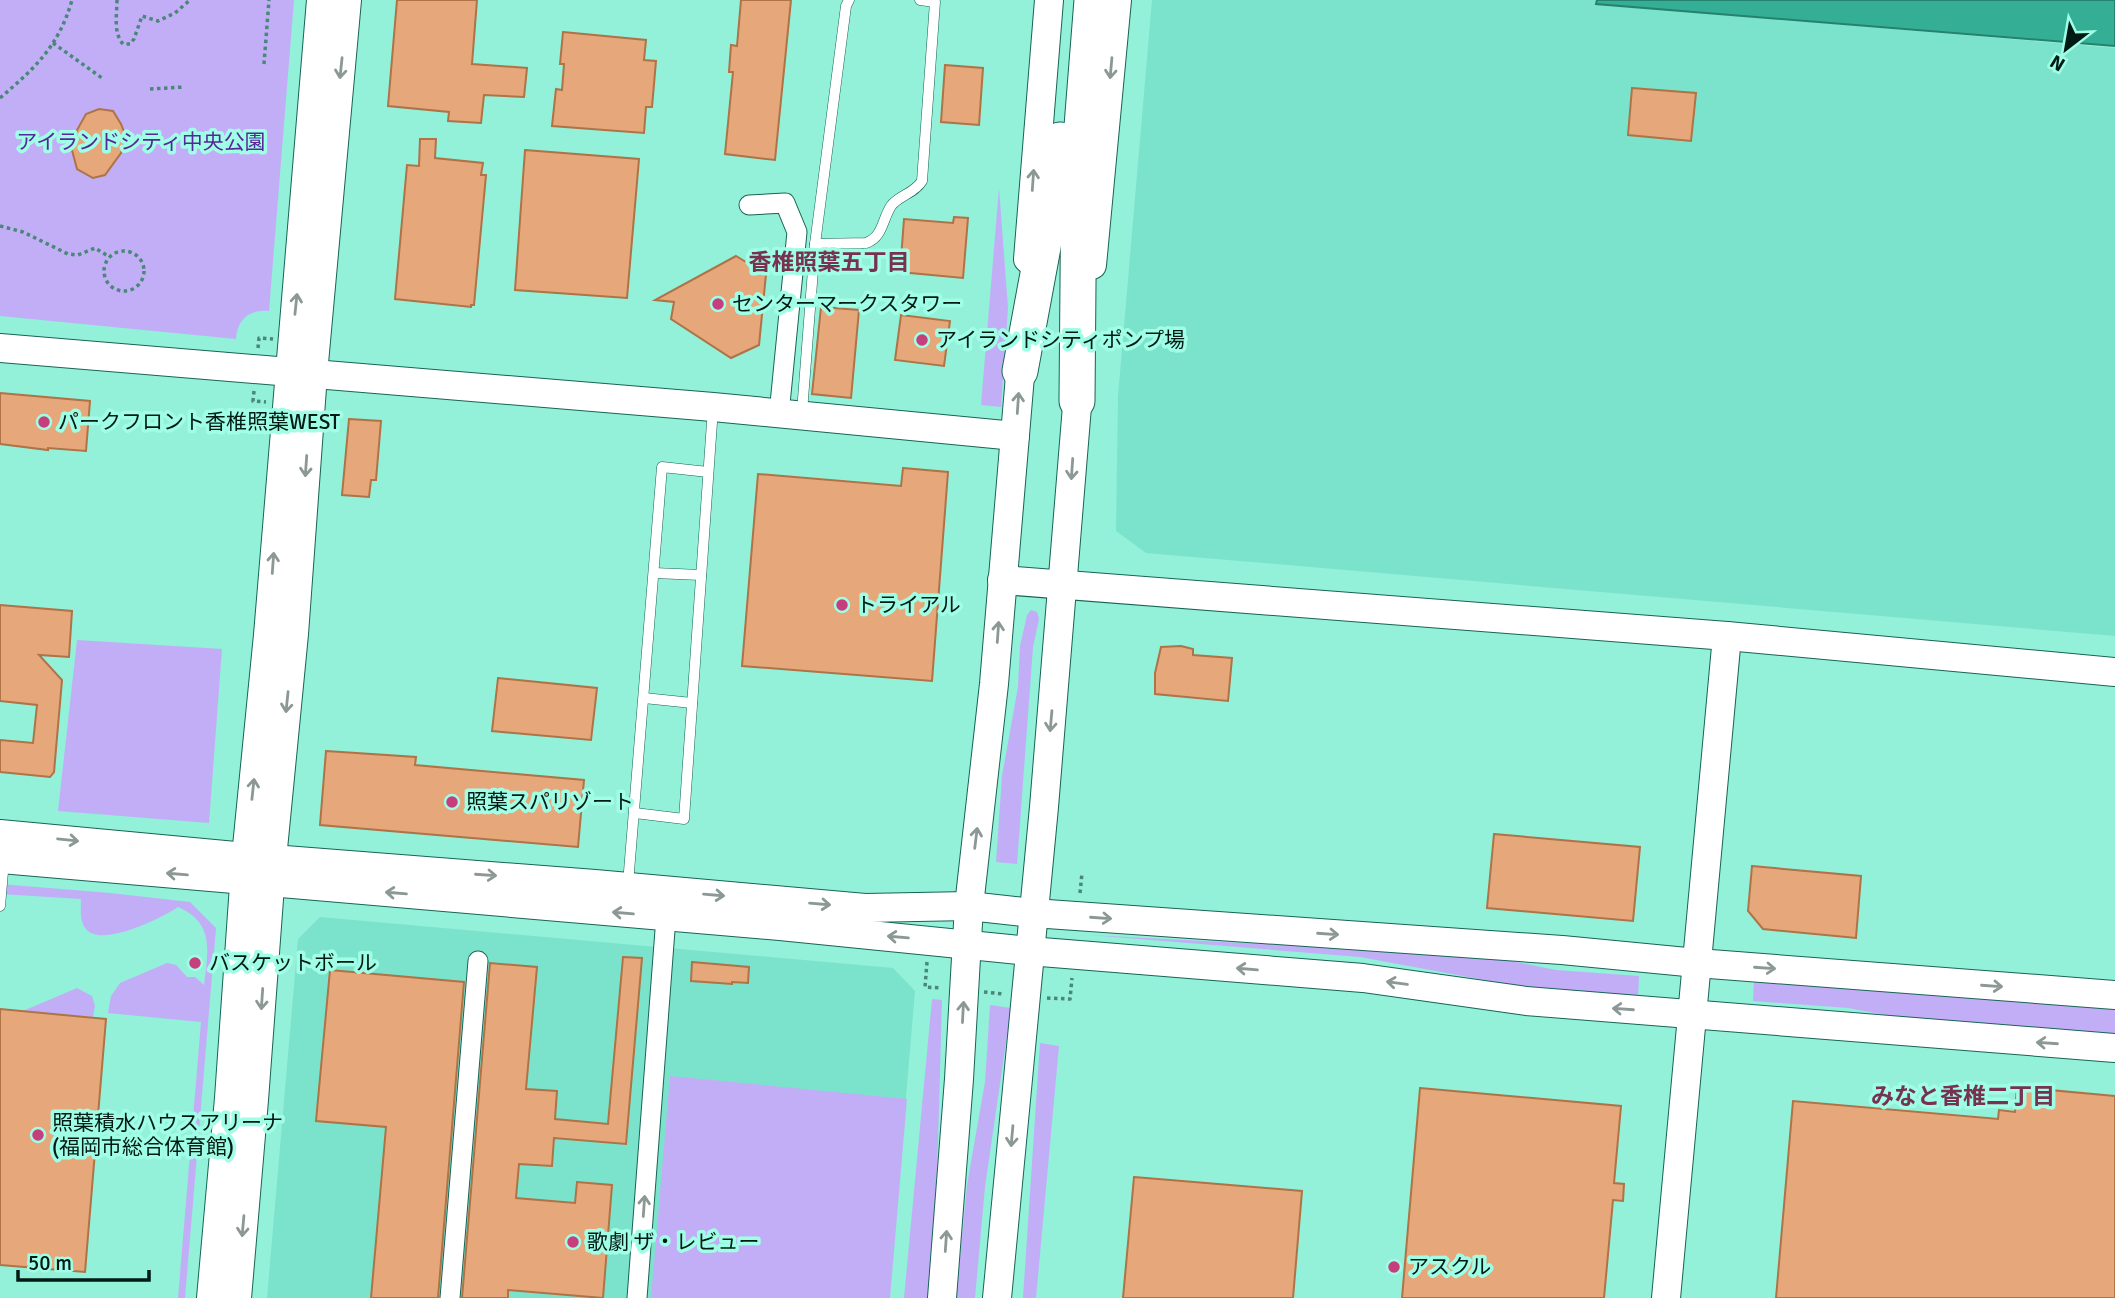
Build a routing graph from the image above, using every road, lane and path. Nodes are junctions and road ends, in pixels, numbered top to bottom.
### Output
1 (72, 0) edge
2 (117, 0) edge
3 (190, 0) edge
4 (269, 0) edge
5 (321, 0) edge
6 (347, 0) edge
7 (849, 0) edge
8 (920, 0) edge
9 (1049, 0) edge
10 (1072, 0) edge
11 (1092, 0) edge
12 (1117, 0) edge
13 (53, 43) junction
14 (264, 64) dead end
15 (102, 78) dead end
16 (184, 87) dead end
17 (150, 89) dead end
18 (0, 98) edge
19 (1068, 165) junction
20 (0, 226) edge
21 (797, 232) dead end
22 (816, 244) junction
23 (108, 256) junction
24 (0, 348) edge
25 (1020, 371) junction
26 (301, 373) junction
27 (1077, 401) junction
28 (713, 407) junction
29 (790, 415) junction
30 (1016, 436) junction
31 (708, 472) junction
32 (654, 573) junction
33 (701, 575) junction
34 (1002, 580) junction
35 (1064, 583) junction
36 (1727, 636) junction
37 (2115, 673) edge
38 (644, 698) junction
39 (692, 703) junction
40 (635, 813) junction
41 (1, 851) edge
42 (258, 870) junction
43 (628, 887) junction
44 (0, 906) edge
45 (968, 906) junction
46 (1033, 913) junction
47 (666, 917) junction
48 (966, 945) junction
49 (1029, 951) junction
50 (478, 961) dead end
51 (1697, 963) junction
52 (2115, 995) edge
53 (1691, 1014) junction
54 (2115, 1048) edge
55 (211, 1298) edge
56 (237, 1298) edge
57 (450, 1298) edge
58 (637, 1298) edge
59 (942, 1298) edge
60 (997, 1298) edge
61 (1666, 1298) edge

1 - 13 path
2 - 3 path
4 - 14 path
26 -> 5 street
6 -> 26 street
7 - 22 lane
8 - 22 lane
25 -> 9 street
10 - 19 highway
11 - 19 highway
12 -> 27 street
13 - 15 path
13 - 18 path
16 - 17 path
19 - 25 highway
19 - 27 highway
20 - 23 path
21 - 29 street
22 - 29 lane
23 - 23 path
24 - 26 street
30 -> 25 street
26 - 28 street
26 - 42 street
27 -> 35 street
28 - 29 street
28 - 31 lane
29 - 30 street
30 - 34 street
31 - 32 lane
31 - 33 lane
32 - 33 lane
32 - 38 lane
33 - 39 lane
34 - 35 street
45 -> 34 street
35 - 36 street
35 -> 46 street
36 - 37 street
36 - 51 street
38 - 39 lane
38 - 40 lane
39 - 40 lane
40 - 43 lane
41 - 42 street
41 - 44 lane
42 -> 43 street
47 -> 42 street
42 - 55 street
42 -> 56 street
43 -> 45 street
45 - 46 street
45 - 48 street
46 - 49 street
46 -> 51 street
48 -> 47 street
58 -> 47 street
48 - 49 street
59 -> 48 street
53 -> 49 street
49 -> 60 street
50 - 57 street
51 -> 52 street
51 - 53 street
54 -> 53 street
53 - 61 street

